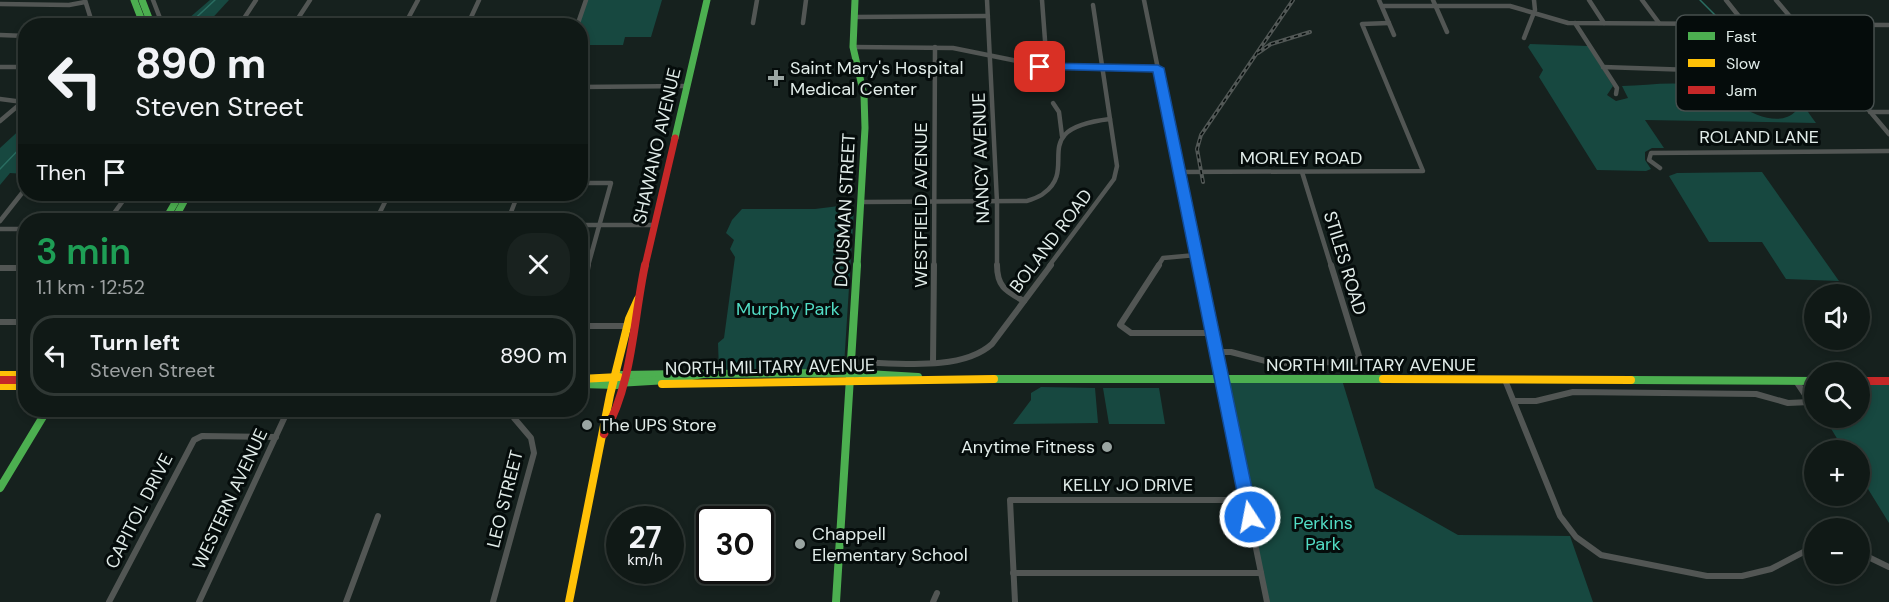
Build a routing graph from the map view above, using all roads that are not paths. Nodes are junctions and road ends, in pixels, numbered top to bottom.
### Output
1 (134, 0) edge
2 (142, 0) edge
3 (153, 0) edge
4 (256, 0) edge
5 (310, 0) edge
6 (418, 0) edge
7 (479, 0) edge
8 (586, 0) edge
9 (707, 0) edge
10 (757, 0) edge
11 (806, 0) edge
12 (855, 0) edge
13 (987, 0) edge
14 (1042, 0) edge
15 (1144, 0) edge
16 (1379, 0) edge
17 (1433, 0) edge
18 (1534, 0) edge
19 (1589, 0) edge
20 (1642, 0) edge
21 (1726, 0) edge
22 (1776, 0) edge
23 (85, 1) edge
24 (0, 4) edge
25 (1093, 5) dead end
26 (1382, 6) junction
27 (1436, 6) junction
28 (1534, 13) junction
29 (1738, 15) edge
30 (1788, 15) edge
31 (988, 16) junction
32 (854, 17) junction
33 (89, 18) edge
34 (141, 18) edge
35 (149, 18) edge
36 (160, 18) edge
37 (244, 18) edge
38 (298, 18) edge
39 (408, 18) edge
40 (471, 18) edge
41 (580, 18) edge
42 (753, 23) dead end
43 (803, 23) dead end
44 (1389, 23) junction
45 (1575, 23) junction
46 (1604, 23) junction
47 (1659, 23) junction
48 (1676, 23) edge
49 (1874, 25) edge
50 (1889, 25) edge
51 (1448, 32) dead end
52 (0, 35) edge
53 (1394, 35) dead end
54 (18, 36) edge
55 (1524, 38) dead end
56 (853, 47) junction
57 (935, 47) junction
58 (990, 56) junction
59 (0, 67) edge
60 (18, 67) edge
61 (1603, 67) junction
62 (1047, 68) junction
63 (1103, 68) junction
64 (1158, 68) junction
65 (1676, 69) edge
66 (687, 86) junction
67 (588, 87) edge
68 (1616, 94) dead end
69 (0, 99) edge
70 (18, 100) edge
71 (1053, 103) dead end
72 (18, 106) edge
73 (1870, 112) joint
74 (1889, 112) edge
75 (1110, 119) junction
76 (0, 122) edge
77 (1889, 134) edge
78 (1062, 136) junction
79 (1889, 152) edge
80 (1660, 168) dead end
81 (1179, 172) junction
82 (1302, 172) junction
83 (588, 183) edge
84 (18, 199) edge
85 (861, 202) junction
86 (935, 202) junction
87 (997, 202) junction
88 (0, 221) edge
89 (588, 225) edge
90 (599, 225) junction
91 (654, 225) junction
92 (0, 229) edge
93 (18, 229) edge
94 (1196, 255) junction
95 (588, 258) edge
96 (0, 268) edge
97 (18, 268) edge
98 (1024, 301) junction
99 (0, 322) edge
100 (18, 322) edge
101 (631, 325) junction
102 (588, 326) edge
103 (1212, 333) junction
104 (1216, 352) junction
105 (851, 362) junction
106 (933, 363) junction
107 (0, 375) edge
108 (18, 375) edge
109 (588, 376) edge
110 (850, 377) junction
111 (588, 379) edge
112 (1505, 379) junction
113 (0, 380) edge
114 (18, 380) edge
115 (618, 380) junction
116 (1222, 381) junction
117 (1796, 381) junction
118 (1804, 381) edge
119 (1870, 381) edge
120 (1889, 381) edge
121 (588, 383) edge
122 (0, 386) edge
123 (18, 386) edge
124 (1514, 401) junction
125 (285, 417) edge
126 (514, 417) edge
127 (44, 418) edge
128 (276, 437) junction
129 (0, 488) edge
130 (1010, 500) joint
131 (1247, 500) junction
132 (378, 516) dead end
133 (1804, 551) edge
134 (1870, 558) edge
135 (1889, 567) edge
136 (1013, 573) junction
137 (1261, 573) junction
138 (937, 593) dead end
139 (567, 600) edge
140 (109, 602) edge
141 (199, 602) edge
142 (346, 602) edge
143 (493, 602) edge
144 (836, 602) edge
145 (933, 602) edge
146 (1015, 602) edge
147 (1267, 602) edge

1 - 34 main road
2 - 35 main road
3 - 36 street
4 - 37 street
5 - 38 street
6 - 39 street
7 - 40 street
8 - 41 street
9 - 66 main road, SHAWANO AVENUE
10 - 42 street
11 - 43 street
12 - 32 main road, DOUSMAN STREET
13 - 31 street, NANCY AVENUE
14 - 62 street
15 - 64 street
16 - 26 street
17 - 27 street
18 - 28 street
19 - 46 street
20 - 47 street
21 - 29 street
22 - 30 street
23 - 24 street
23 - 33 street
25 - 63 street, BOLAND ROAD
26 - 27 street
26 - 44 street
27 - 28 street
27 - 51 street
28 - 45 street
28 - 55 street
31 - 32 street
31 - 58 street, NANCY AVENUE
32 - 56 main road, DOUSMAN STREET
44 - 53 street
44 - 82 street, MORLEY ROAD
45 - 46 street
45 - 61 street
46 - 47 street
47 - 48 street
49 - 50 street
52 - 54 street
56 - 57 street
56 - 85 main road, DOUSMAN STREET
57 - 58 street
57 - 86 street, WESTFIELD AVENUE
58 - 62 street
58 - 87 street, NANCY AVENUE
59 - 60 street
61 - 65 street
61 - 68 street
62 - 63 street
63 - 64 street
63 - 75 street, BOLAND ROAD
64 - 81 street
66 - 67 street
66 - 91 main road, SHAWANO AVENUE
69 - 70 street
71 - 78 street
72 - 76 street
73 - 74 street
73 - 77 street
75 - 78 street
75 - 98 street, BOLAND ROAD
78 - 87 street
79 - 80 street, ROLAND LANE
81 - 82 street, MORLEY ROAD
81 - 94 street
82 - 104 street, STILES ROAD
83 - 90 street
84 - 88 street
85 - 86 street
85 - 105 main road, DOUSMAN STREET
86 - 87 street
86 - 106 street, WESTFIELD AVENUE
87 - 98 street, NANCY AVENUE
89 - 90 street
90 - 91 street
90 - 95 street
91 - 101 main road, SHAWANO AVENUE
92 - 93 street
94 - 103 street
94 - 103 street
96 - 97 street
98 - 106 street, BOLAND ROAD
99 - 100 street
101 - 102 street
101 - 115 main road, SHAWANO AVENUE
103 - 104 street
104 - 116 street
105 - 106 street, BOLAND ROAD
105 - 110 main road, DOUSMAN STREET
107 - 108 main road
109 - 115 main road
110 - 115 main road, NORTH MILITARY AVENUE
110 - 115 main road, NORTH MILITARY AVENUE
110 - 116 main road, NORTH MILITARY AVENUE
110 - 144 main road, DOUSMAN STREET
111 - 115 main road
112 - 116 main road, NORTH MILITARY AVENUE
112 - 117 main road, NORTH MILITARY AVENUE
112 - 124 street
113 - 114 main road
115 - 121 main road
115 - 139 main road, SHAWANO AVENUE
116 - 131 street
117 - 118 main road, NORTH MILITARY AVENUE
117 - 124 street
119 - 120 main road
122 - 123 main road
124 - 133 street
125 - 128 street, WESTERN AVENUE
126 - 143 street, LEO STREET
127 - 129 main road
128 - 140 street, CAPITOL DRIVE
128 - 141 street, WESTERN AVENUE
130 - 131 street, KELLY JO DRIVE
130 - 136 street
131 - 137 street
132 - 142 street
134 - 135 street
136 - 137 street
136 - 146 street
137 - 147 street
138 - 145 street

